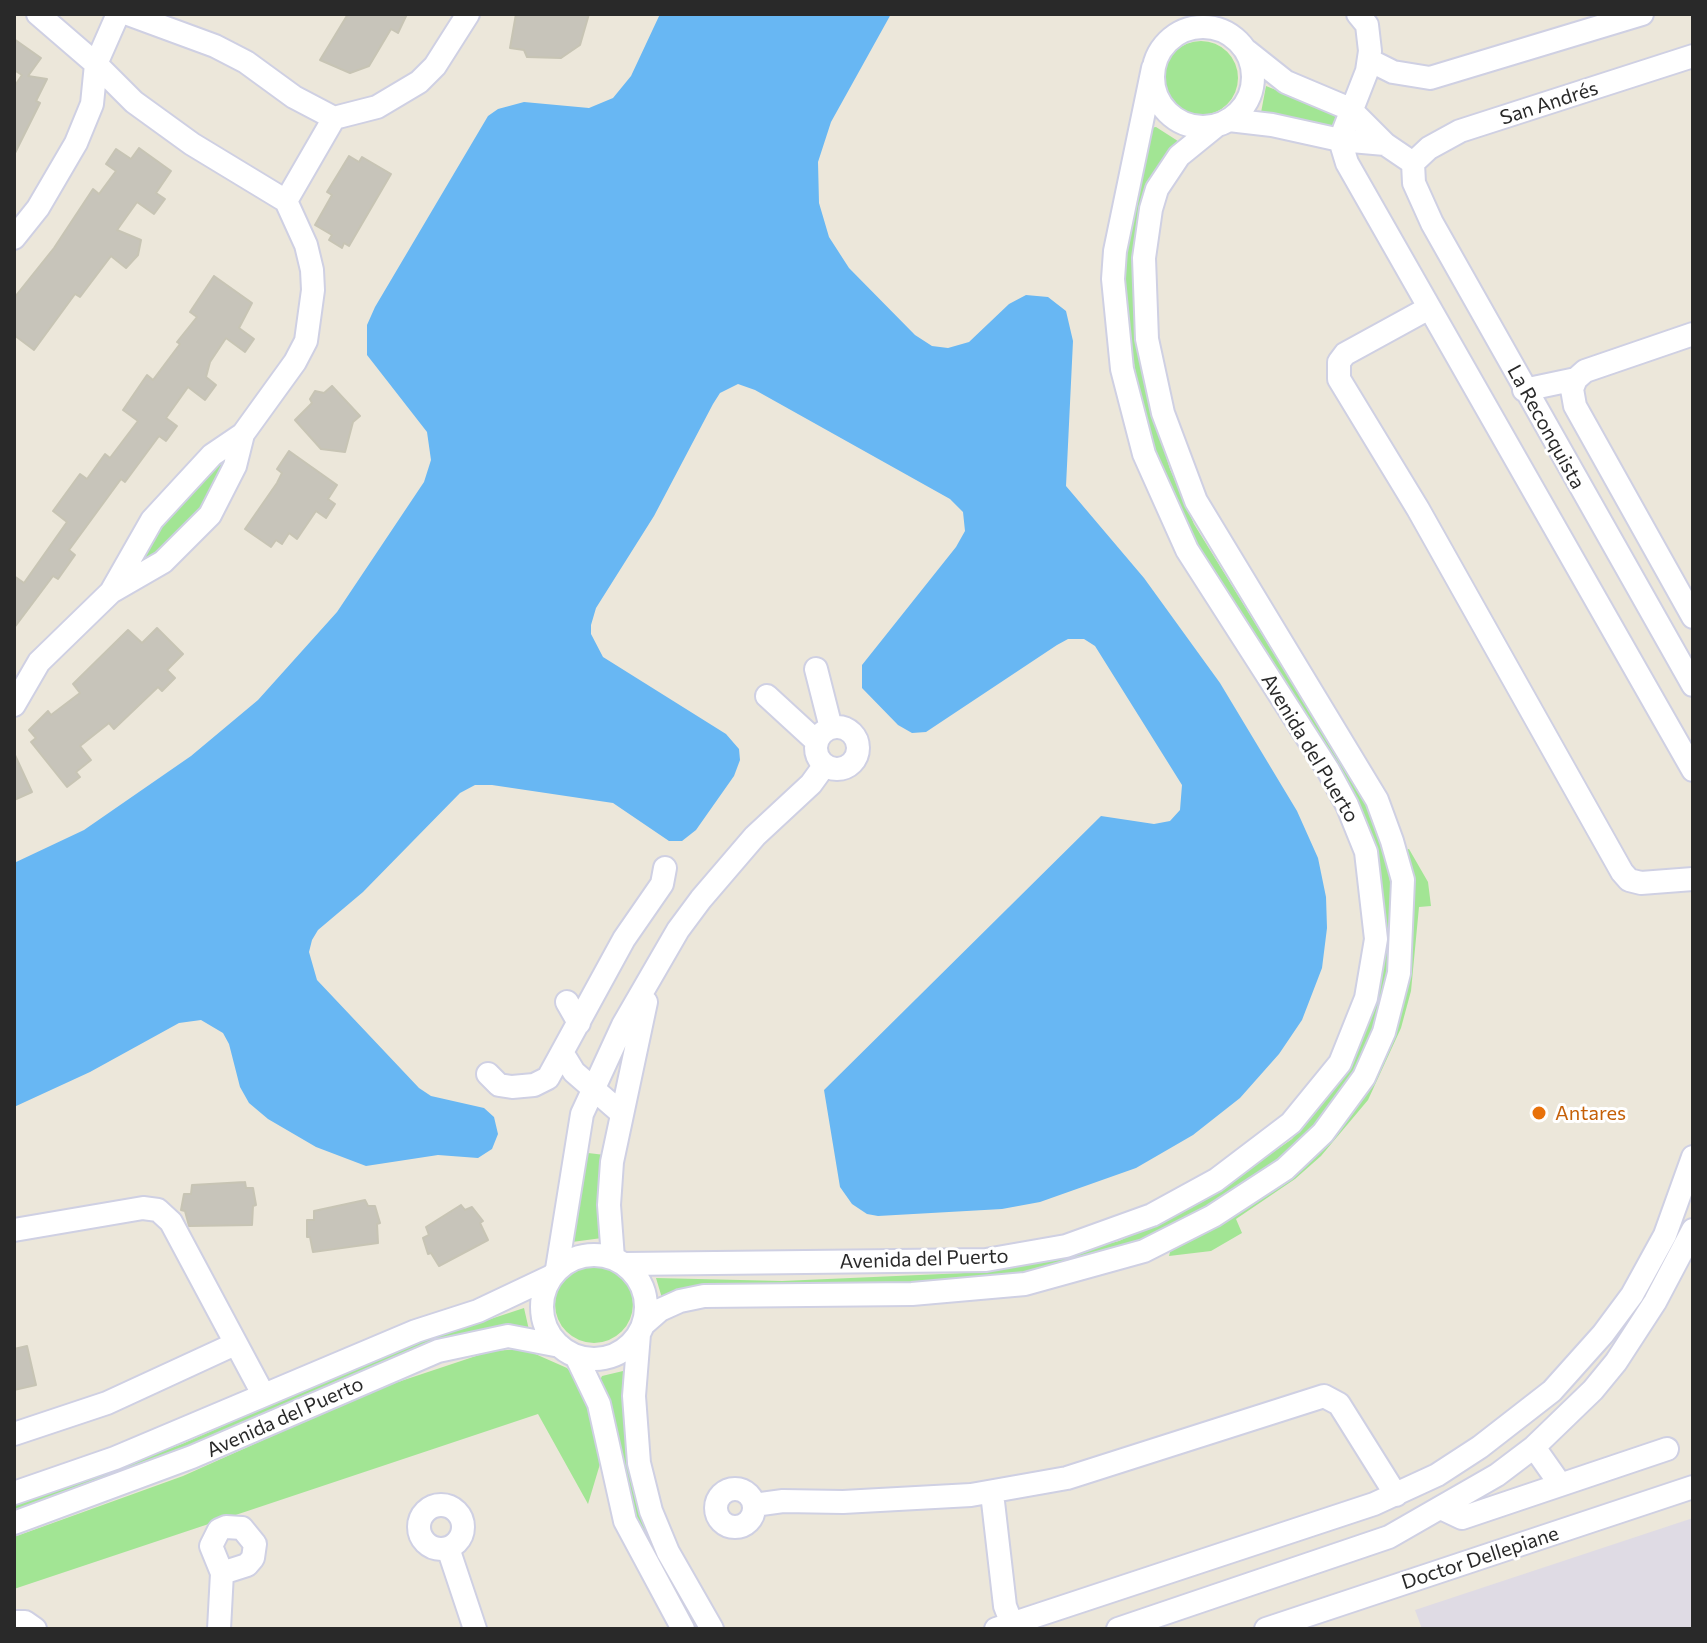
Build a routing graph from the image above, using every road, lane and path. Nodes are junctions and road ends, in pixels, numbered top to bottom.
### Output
1 (38, 14) edge
2 (118, 14) edge
3 (128, 14) edge
4 (468, 14) edge
5 (1189, 14) edge
6 (1233, 14) edge
7 (1358, 14) edge
8 (1642, 14) edge
9 (1173, 37) junction
10 (1243, 47) junction
11 (1693, 56) edge
12 (1369, 60) junction
13 (96, 64) junction
14 (1153, 68) junction
15 (1350, 109) junction
16 (334, 118) junction
17 (1223, 123) junction
18 (1340, 140) junction
19 (1385, 144) junction
20 (1413, 163) junction
21 (286, 201) junction
22 (14, 238) edge
23 (1429, 308) junction
24 (1693, 334) edge
25 (1576, 379) junction
26 (1524, 390) junction
27 (243, 434) junction
28 (111, 592) junction
29 (1693, 617) edge
30 (39, 662) junction
31 (816, 669) dead end
32 (14, 670) edge
33 (1693, 685) edge
34 (767, 696) dead end
35 (14, 705) edge
36 (824, 734) junction
37 (1680, 747) junction
38 (824, 766) junction
39 (1693, 770) edge
40 (1693, 784) edge
41 (665, 868) dead end
42 (1693, 880) edge
43 (656, 966) junction
44 (567, 1002) dead end
45 (579, 1023) junction
46 (563, 1054) junction
47 (488, 1074) dead end
48 (548, 1078) junction
49 (589, 1096) junction
50 (620, 1112) junction
51 (1693, 1157) edge
52 (14, 1230) edge
53 (1693, 1230) edge
54 (619, 1261) junction
55 (554, 1273) junction
56 (641, 1329) junction
57 (235, 1344) junction
58 (568, 1351) junction
59 (263, 1394) junction
60 (14, 1434) edge
61 (1534, 1447) junction
62 (1667, 1449) dead end
63 (1560, 1484) junction
64 (1693, 1487) edge
65 (14, 1493) edge
66 (992, 1493) junction
67 (1396, 1495) junction
68 (754, 1505) dead end
69 (1435, 1513) junction
70 (14, 1523) edge
71 (1398, 1532) junction
72 (661, 1537) junction
73 (448, 1548) dead end
74 (637, 1549) junction
75 (222, 1573) dead end
76 (14, 1622) edge
77 (1012, 1626) edge
78 (35, 1629) edge
79 (219, 1629) edge
80 (475, 1629) edge
81 (683, 1629) edge
82 (712, 1629) edge
83 (1118, 1629) edge
84 (1266, 1629) edge

1 - 13 street
2 - 13 street
3 - 16 street
4 - 16 street
5 - 9 street
6 - 10 street
7 - 12 street
8 - 12 street
9 - 10 street
9 - 14 street
10 - 15 street
10 - 17 street
11 - 20 street, San Andrés
12 - 15 street
13 - 21 street
13 - 22 street
14 - 17 street
14 - 54 street, Avenida del Puerto
15 - 18 street
15 - 19 street
16 - 21 street
17 - 18 street
17 - 56 street, Avenida del Puerto
18 - 19 street
18 - 23 street
19 - 20 street
20 - 26 street, La Reconquista
21 - 27 street
23 - 37 street
23 - 42 street
24 - 25 street
25 - 26 street
25 - 29 street
26 - 33 street, La Reconquista
27 - 28 street
27 - 28 street
28 - 30 street
30 - 32 street
30 - 35 street
31 - 36 street
34 - 36 street
36 - 38 street
36 - 38 street
37 - 39 street
37 - 40 street
38 - 43 street
41 - 45 street
43 - 49 street
43 - 50 street
44 - 45 street
45 - 46 street
46 - 48 street
46 - 49 street
47 - 48 street
48 - 49 street
49 - 50 street
49 - 55 street
50 - 54 street
51 - 67 street
52 - 57 street
53 - 61 street
54 - 55 street
54 - 56 street
55 - 58 street
55 - 59 street, Avenida del Puerto
56 - 58 street
56 - 72 street
57 - 59 street
57 - 60 street
58 - 70 street, Avenida del Puerto
58 - 74 street
59 - 65 street, Avenida del Puerto
61 - 63 street
61 - 69 street
62 - 63 street
63 - 69 street
64 - 84 street, Doctor Dellepiane
66 - 67 street
66 - 68 street
66 - 77 street
67 - 69 street
67 - 71 street
67 - 77 street
69 - 71 street
71 - 83 street
72 - 74 street
72 - 82 street
73 - 80 street
74 - 81 street
75 - 79 street
76 - 78 street

